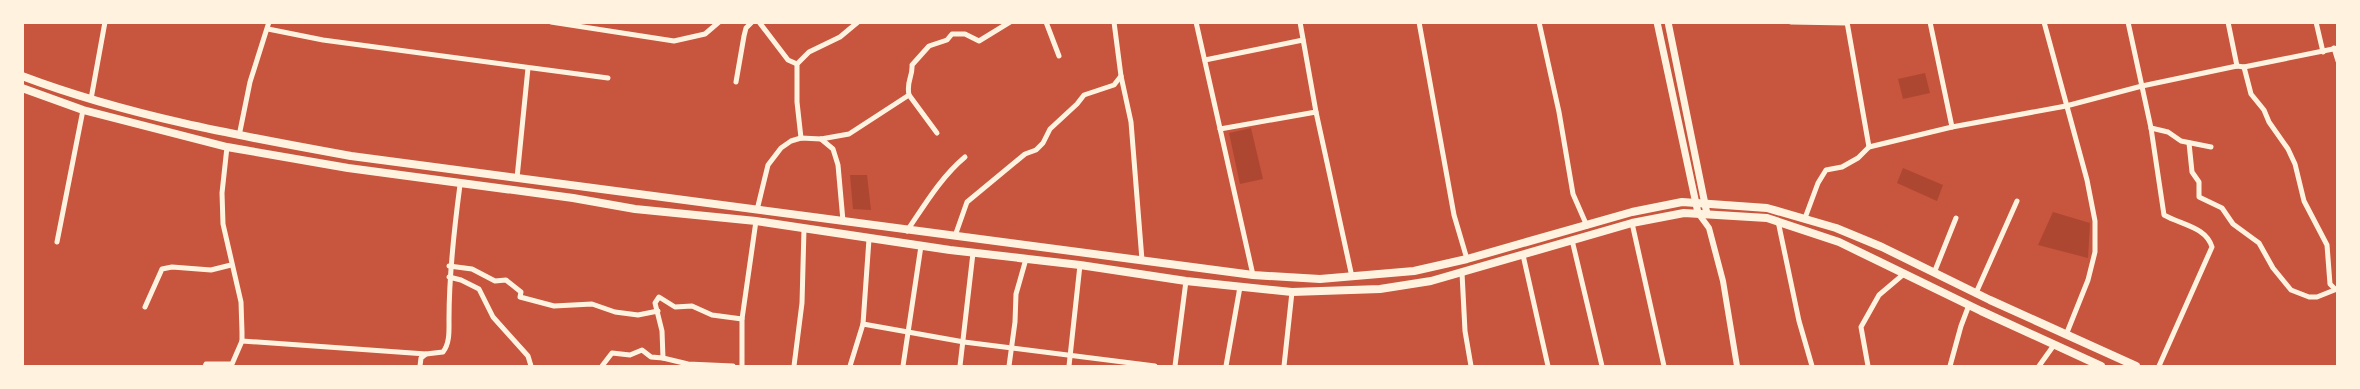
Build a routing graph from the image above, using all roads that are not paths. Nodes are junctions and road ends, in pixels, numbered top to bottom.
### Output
1 (105, 22) edge
2 (269, 22) edge
3 (551, 22) edge
4 (719, 22) edge
5 (752, 22) edge
6 (759, 22) edge
7 (858, 22) edge
8 (1010, 22) edge
9 (1046, 22) edge
10 (1114, 22) edge
11 (1196, 22) edge
12 (1300, 22) edge
13 (1419, 22) edge
14 (1539, 22) edge
15 (1657, 22) edge
16 (1668, 22) edge
17 (1790, 22) edge
18 (1930, 22) edge
19 (2044, 22) edge
20 (2128, 22) edge
21 (2228, 22) edge
22 (2316, 22) edge
23 (1847, 23) edge
24 (268, 29) junction
25 (1303, 40) junction
26 (2336, 48) edge
27 (2322, 52) junction
28 (1059, 56) dead end
29 (1205, 60) junction
30 (2338, 62) edge
31 (798, 64) junction
32 (2237, 66) junction
33 (2244, 67) junction
34 (528, 68) junction
35 (22, 76) edge
36 (1121, 76) junction
37 (608, 78) dead end
38 (736, 82) dead end
39 (2142, 86) junction
40 (22, 88) edge
41 (909, 95) junction
42 (91, 99) junction
43 (2066, 106) junction
44 (83, 110) junction
45 (1316, 112) junction
46 (1952, 127) junction
47 (2151, 128) junction
48 (1220, 129) junction
49 (937, 133) dead end
50 (239, 136) junction
51 (801, 138) junction
52 (821, 139) junction
53 (2189, 143) junction
54 (227, 147) junction
55 (1869, 147) junction
56 (2211, 147) dead end
57 (965, 158) dead end
58 (517, 178) junction
59 (460, 184) junction
60 (2017, 201) dead end
61 (1695, 202) junction
62 (1705, 203) junction
63 (757, 210) junction
64 (1698, 213) junction
65 (1707, 214) junction
66 (1805, 218) junction
67 (1956, 218) dead end
68 (756, 221) junction
69 (844, 221) junction
70 (1778, 221) junction
71 (1632, 223) junction
72 (1587, 226) junction
73 (1709, 228) junction
74 (804, 230) junction
75 (907, 231) junction
76 (955, 236) junction
77 (869, 238) junction
78 (1572, 240) junction
79 (57, 242) dead end
80 (921, 246) junction
81 (973, 253) junction
82 (1523, 255) junction
83 (1026, 259) junction
84 (1467, 259) junction
85 (1142, 260) junction
86 (231, 265) junction
87 (1080, 265) junction
88 (450, 266) junction
89 (1934, 272) junction
90 (1462, 273) junction
91 (1905, 273) junction
92 (1253, 275) junction
93 (448, 277) junction
94 (1352, 277) junction
95 (1186, 281) junction
96 (1240, 287) junction
97 (2336, 289) edge
98 (1292, 292) junction
99 (1976, 293) junction
100 (1969, 305) junction
101 (145, 307) dead end
102 (658, 311) junction
103 (742, 319) junction
104 (863, 324) junction
105 (909, 333) junction
106 (2066, 335) junction
107 (242, 340) junction
108 (964, 342) junction
109 (2054, 345) junction
110 (1011, 348) junction
111 (426, 354) junction
112 (1071, 355) junction
113 (663, 358) junction
114 (1115, 364) edge
115 (205, 366) edge
116 (420, 366) edge
117 (531, 366) edge
118 (602, 366) edge
119 (733, 366) edge
120 (742, 366) edge
121 (794, 366) edge
122 (850, 366) edge
123 (903, 366) edge
124 (960, 366) edge
125 (1009, 366) edge
126 (1069, 366) edge
127 (1155, 366) edge
128 (1175, 366) edge
129 (1226, 366) edge
130 (1284, 366) edge
131 (1471, 366) edge
132 (1548, 366) edge
133 (1602, 366) edge
134 (1664, 366) edge
135 (1738, 366) edge
136 (1812, 366) edge
137 (1868, 366) edge
138 (1950, 366) edge
139 (2039, 366) edge
140 (2101, 366) edge
141 (2136, 366) edge
142 (2159, 366) edge

1 - 42 street
2 - 24 street
3 - 4 street
5 - 38 street
6 - 31 street
7 - 31 street
8 - 41 street
9 - 28 street
10 - 36 street
11 - 29 street
12 - 25 street
13 - 84 street
14 - 72 street
15 - 61 main road
16 - 62 main road
17 - 23 street
18 - 46 street
19 - 43 street
20 - 39 street
21 - 32 street
22 - 27 street
23 - 55 street
24 - 34 street
24 - 50 street
25 - 29 street
25 - 45 street
26 - 27 street
26 - 30 street
27 - 33 street
29 - 48 street
31 - 51 street
32 - 33 street
32 - 39 street
33 - 97 street
34 - 37 street
34 - 58 street
35 - 42 highway
36 - 76 street
36 - 85 street
39 - 43 street
39 - 47 street
40 - 44 highway
41 - 49 street
41 - 52 street
42 - 50 highway
43 - 46 street
43 - 106 street
44 - 54 highway
44 - 79 street
45 - 48 street
45 - 94 street
46 - 55 street
47 - 53 street
47 - 142 street
48 - 92 street
50 - 58 highway
51 - 52 street
51 - 63 street
52 - 69 street
53 - 56 street
53 - 97 street
54 - 59 highway
54 - 86 street
55 - 66 street
57 - 75 street
58 - 63 highway
59 - 68 highway
59 - 88 street
60 - 99 street
61 - 62 highway
61 - 64 main road
61 - 72 highway
62 - 65 main road
62 - 66 highway
63 - 69 highway
64 - 65 highway
64 - 71 highway
64 - 73 street
65 - 70 highway
65 - 73 street
66 - 89 highway
67 - 89 street
68 - 74 highway
68 - 103 street
69 - 75 highway
70 - 91 highway
70 - 136 street
71 - 78 highway
71 - 134 street
72 - 84 highway
73 - 135 street
74 - 77 highway
74 - 121 street
75 - 76 highway
76 - 85 highway
77 - 80 highway
77 - 104 street
78 - 82 highway
78 - 133 street
80 - 81 highway
80 - 105 street
81 - 83 highway
81 - 108 street
82 - 90 highway
82 - 132 street
83 - 87 highway
83 - 110 street
84 - 94 highway
85 - 92 highway
86 - 101 street
86 - 107 street
87 - 95 highway
87 - 112 street
88 - 93 street
88 - 102 street
89 - 99 highway
90 - 98 highway
90 - 131 street
91 - 100 highway
91 - 137 street
92 - 94 highway
93 - 111 street
93 - 117 street
95 - 96 highway
95 - 128 street
96 - 98 highway
96 - 129 street
98 - 130 street
99 - 106 highway
100 - 109 highway
100 - 138 street
102 - 103 street
102 - 113 street
103 - 120 street
104 - 105 street
104 - 122 street
105 - 108 street
105 - 123 street
106 - 141 highway
107 - 111 street
107 - 115 street
108 - 110 street
108 - 124 street
109 - 139 street
109 - 140 highway
110 - 112 street
110 - 125 street
111 - 116 street
112 - 114 street
112 - 126 street
113 - 118 street
113 - 119 street
114 - 127 street

